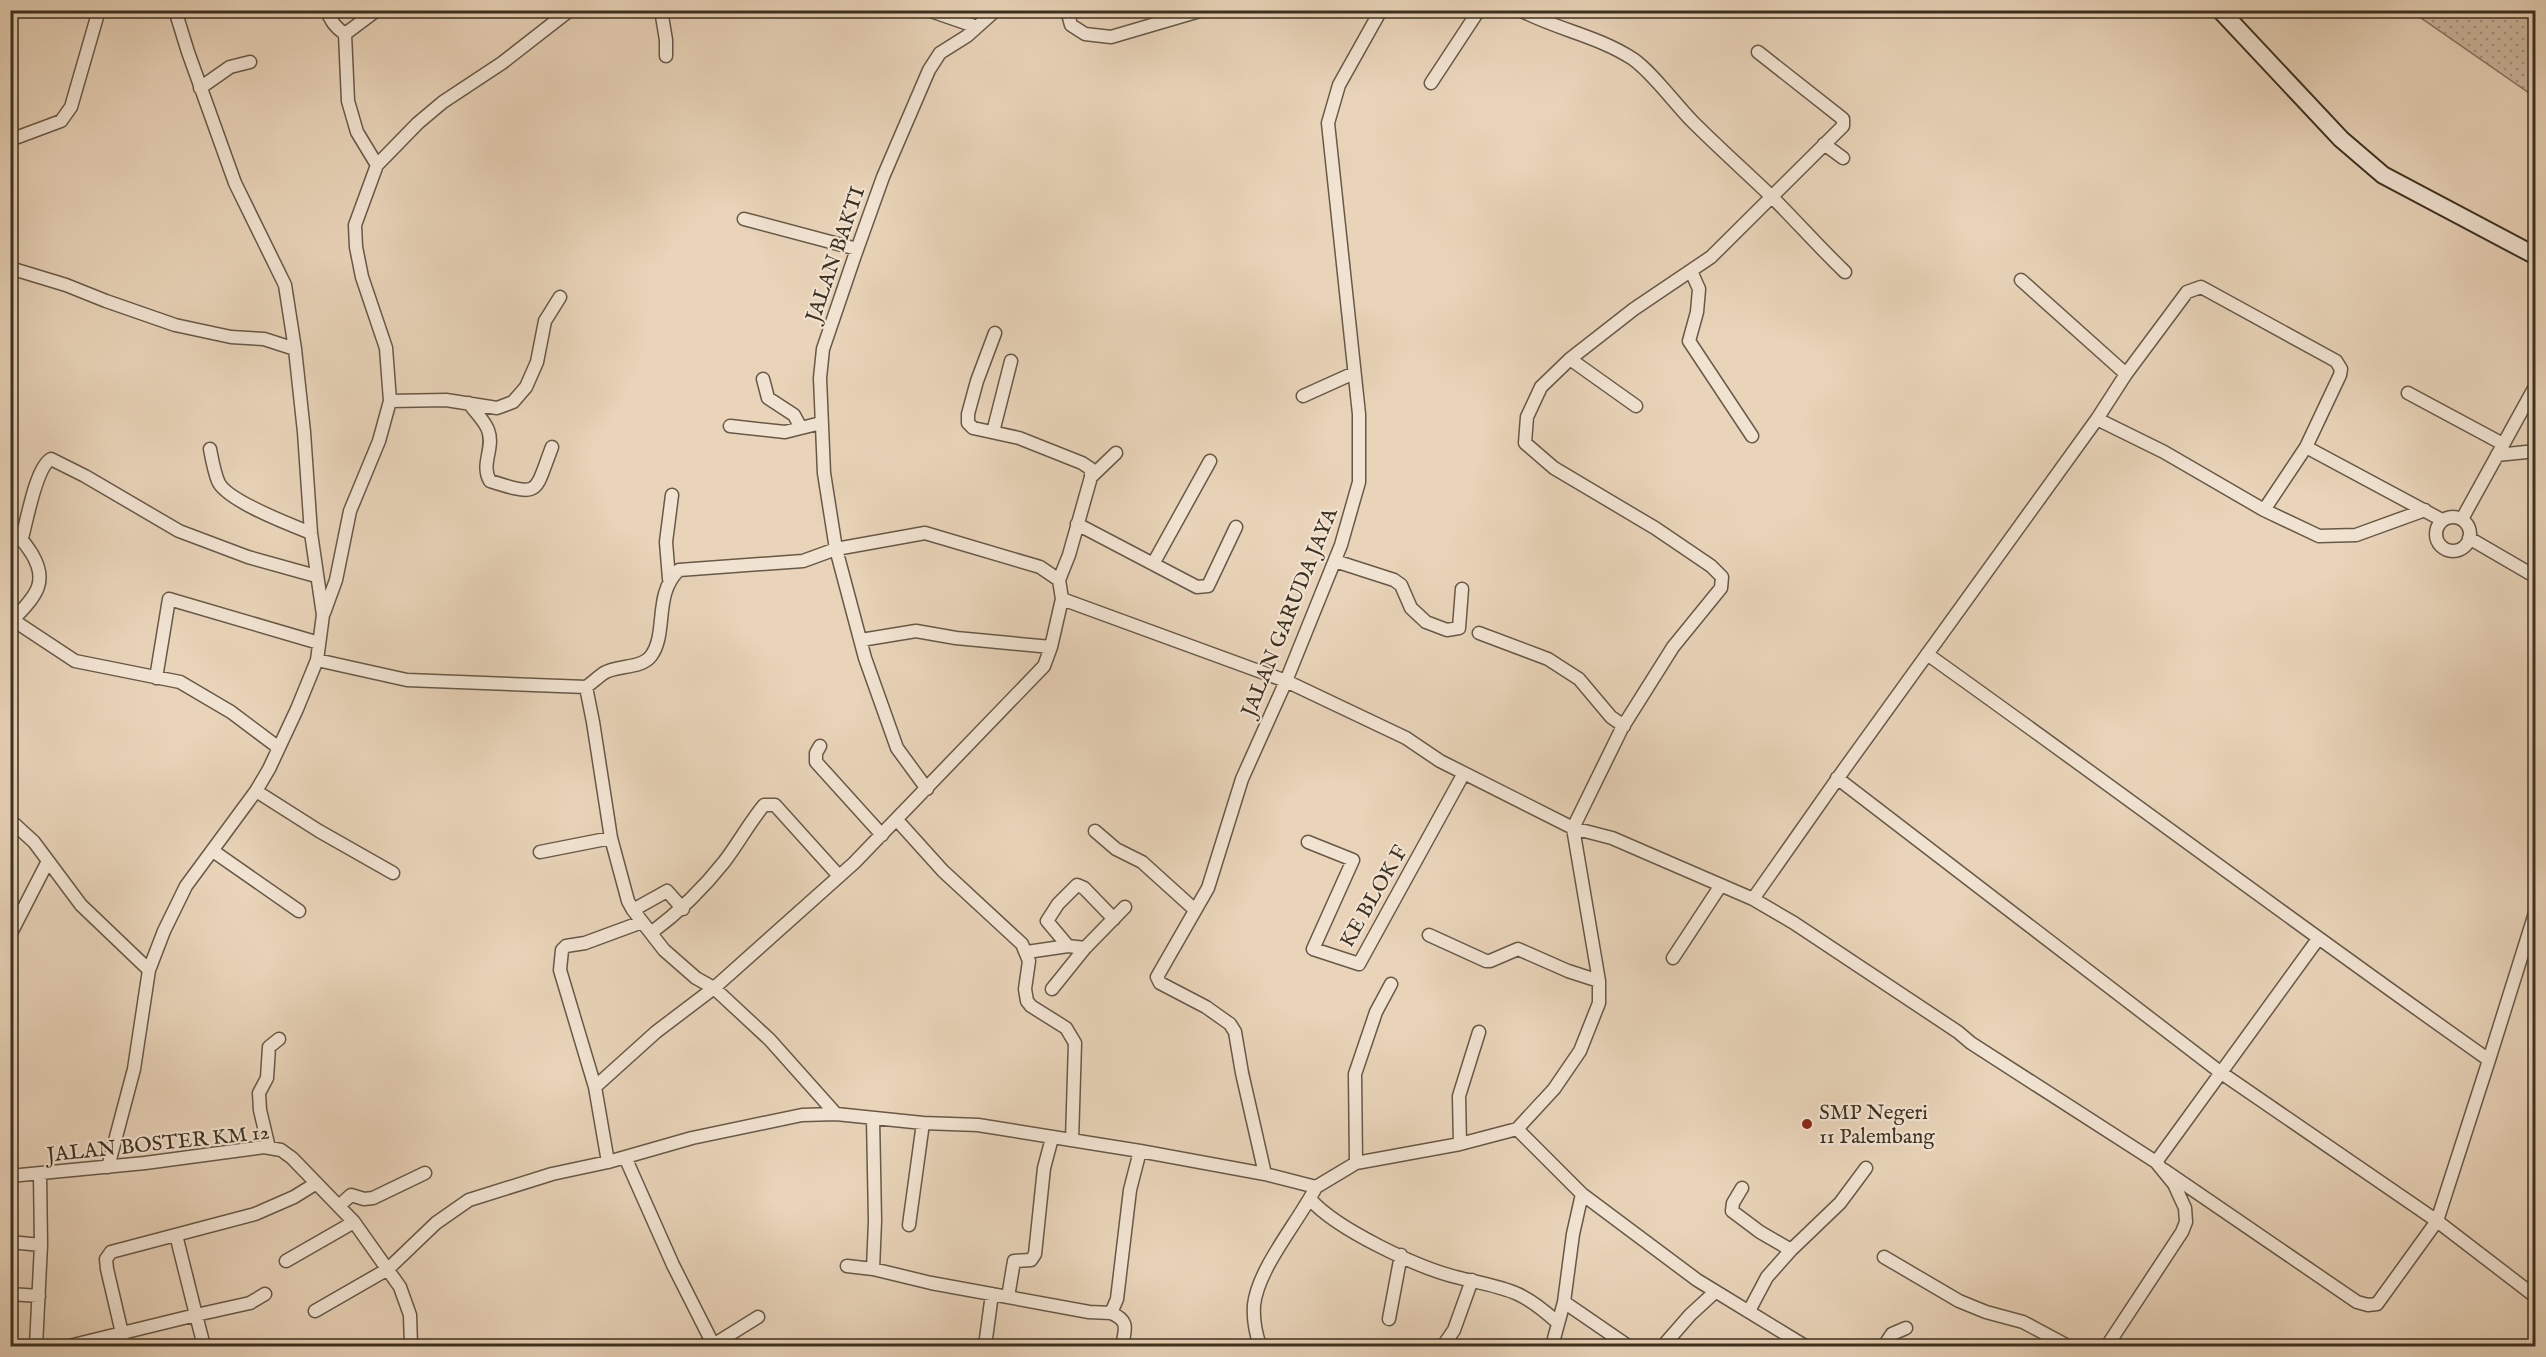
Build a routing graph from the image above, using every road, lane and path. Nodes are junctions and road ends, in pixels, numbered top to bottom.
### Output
1 (99, 10) edge
2 (175, 10) edge
3 (327, 10) edge
4 (377, 10) edge
5 (570, 10) edge
6 (661, 10) edge
7 (928, 10) edge
8 (996, 10) edge
9 (1067, 10) edge
10 (1203, 10) edge
11 (1381, 10) edge
12 (1479, 10) edge
13 (1520, 10) edge
14 (2220, 10) edge
15 (977, 27) junction
16 (345, 34) junction
17 (1758, 52) dead end
18 (666, 56) dead end
19 (250, 62) dead end
20 (1431, 83) dead end
21 (200, 88) junction
22 (10, 140) edge
23 (1824, 144) junction
24 (1843, 158) dead end
25 (377, 165) junction
26 (1772, 197) junction
27 (744, 219) dead end
28 (857, 249) junction
29 (2535, 256) edge
30 (10, 268) edge
31 (1690, 271) junction
32 (1845, 272) dead end
33 (2021, 280) dead end
34 (560, 297) dead end
35 (995, 333) dead end
36 (295, 349) junction
37 (1570, 359) junction
38 (1011, 361) dead end
39 (1354, 373) junction
40 (2126, 374) junction
41 (763, 379) dead end
42 (2535, 385) edge
43 (2408, 393) dead end
44 (1303, 396) dead end
45 (390, 401) junction
46 (469, 403) junction
47 (1636, 406) dead end
48 (2097, 419) junction
49 (821, 423) junction
50 (730, 426) dead end
51 (801, 428) junction
52 (993, 432) junction
53 (1752, 436) dead end
54 (552, 447) dead end
55 (2306, 447) junction
56 (210, 449) dead end
57 (2500, 449) junction
58 (2535, 451) edge
59 (1116, 453) dead end
60 (1210, 461) dead end
61 (1091, 477) junction
62 (672, 495) dead end
63 (2264, 510) junction
64 (2425, 510) junction
65 (2462, 519) junction
66 (2442, 520) junction
67 (1077, 524) junction
68 (1236, 527) dead end
69 (10, 528) edge
70 (311, 533) junction
71 (22, 538) junction
72 (2469, 538) junction
73 (836, 549) junction
74 (1335, 561) junction
75 (1153, 564) junction
76 (316, 576) junction
77 (2535, 577) edge
78 (669, 579) junction
79 (1059, 580) junction
80 (1462, 589) dead end
81 (1062, 599) junction
82 (323, 615) junction
83 (12, 620) edge
84 (1479, 633) dead end
85 (861, 640) junction
86 (319, 644) junction
87 (1051, 647) junction
88 (1927, 654) junction
89 (316, 660) junction
90 (156, 678) junction
91 (1286, 681) junction
92 (586, 687) junction
93 (1623, 726) junction
94 (820, 746) dead end
95 (279, 748) junction
96 (1464, 773) junction
97 (1837, 778) junction
98 (927, 789) junction
99 (256, 791) junction
100 (10, 820) edge
101 (897, 820) junction
102 (1573, 828) junction
103 (1095, 831) dead end
104 (882, 835) junction
105 (611, 838) junction
106 (1308, 842) dead end
107 (213, 851) junction
108 (540, 852) dead end
109 (48, 861) junction
110 (393, 873) dead end
111 (839, 876) junction
112 (1721, 885) junction
113 (1753, 899) junction
114 (1125, 907) dead end
115 (683, 909) junction
116 (1194, 909) junction
117 (633, 910) junction
118 (2535, 910) edge
119 (298, 911) dead end
120 (1114, 919) junction
121 (642, 922) junction
122 (651, 933) junction
123 (10, 935) edge
124 (1429, 935) dead end
125 (2318, 939) junction
126 (1068, 946) junction
127 (1085, 948) junction
128 (1027, 952) junction
129 (1673, 958) dead end
130 (149, 970) junction
131 (1599, 981) junction
132 (1390, 984) dead end
133 (714, 988) junction
134 (1052, 989) dead end
135 (1479, 1032) dead end
136 (279, 1039) dead end
137 (2489, 1060) junction
138 (2220, 1072) junction
139 (595, 1087) junction
140 (836, 1114) junction
141 (873, 1118) junction
142 (924, 1124) junction
143 (1517, 1129) junction
144 (1052, 1138) junction
145 (1072, 1140) junction
146 (1460, 1144) junction
147 (269, 1148) junction
148 (1140, 1151) junction
149 (625, 1157) junction
150 (608, 1162) junction
151 (1356, 1163) junction
152 (2160, 1166) junction
153 (108, 1167) junction
154 (1866, 1168) dead end
155 (425, 1173) dead end
156 (40, 1174) junction
157 (1265, 1174) junction
158 (10, 1176) edge
159 (315, 1184) junction
160 (1316, 1187) junction
161 (1742, 1188) dead end
162 (1582, 1194) junction
163 (1310, 1199) junction
164 (339, 1206) junction
165 (2437, 1221) junction
166 (354, 1222) junction
167 (909, 1225) dead end
168 (177, 1235) junction
169 (10, 1242) edge
170 (41, 1245) junction
171 (1791, 1250) junction
172 (1401, 1255) junction
173 (1884, 1257) dead end
174 (286, 1261) dead end
175 (847, 1266) dead end
176 (388, 1269) junction
177 (873, 1269) junction
178 (1473, 1280) junction
179 (1715, 1292) junction
180 (10, 1294) edge
181 (265, 1294) dead end
182 (992, 1294) junction
183 (39, 1296) junction
184 (1008, 1297) junction
185 (2535, 1297) edge
186 (1564, 1302) junction
187 (315, 1311) dead end
188 (1749, 1311) junction
189 (1112, 1313) junction
190 (196, 1315) junction
191 (758, 1317) dead end
192 (1389, 1319) dead end
193 (1558, 1323) junction
194 (1906, 1328) dead end
195 (122, 1333) junction
196 (714, 1346) edge
197 (36, 1347) edge
198 (69, 1347) edge
199 (125, 1347) edge
200 (204, 1347) edge
201 (411, 1347) edge
202 (985, 1347) edge
203 (1122, 1347) edge
204 (1260, 1347) edge
205 (1443, 1347) edge
206 (1552, 1347) edge
207 (1628, 1347) edge
208 (1664, 1347) edge
209 (1804, 1347) edge
210 (1884, 1347) edge
211 (2068, 1347) edge
212 (2108, 1347) edge

1 - 22 street
2 - 21 street
3 - 16 street
4 - 16 street
5 - 25 street
6 - 18 street
7 - 15 street
8 - 15 street, JALAN BAKTI
9 - 10 street
11 - 39 street, JALAN GARUDA JAYA
12 - 20 street
13 - 26 street
14 - 29 street
15 - 28 street, JALAN BAKTI
16 - 25 street
17 - 23 street
19 - 21 street
21 - 36 street
23 - 24 street
23 - 26 street
25 - 45 street
26 - 31 street
26 - 32 street
27 - 28 street
28 - 49 street, JALAN BAKTI
30 - 36 street
31 - 37 street
31 - 53 street
33 - 40 street
34 - 46 street
35 - 52 street
36 - 70 street
37 - 47 street
37 - 93 street
38 - 52 street
39 - 44 street
39 - 74 street, JALAN GARUDA JAYA
40 - 48 street
40 - 55 street
41 - 51 street
42 - 57 street
43 - 57 street
45 - 46 street
45 - 82 street
46 - 54 street
48 - 63 street
48 - 88 street
49 - 51 street
49 - 73 street, JALAN BAKTI
50 - 51 street
52 - 61 street
55 - 63 street
55 - 64 street
56 - 70 street
57 - 58 street
57 - 65 street
59 - 61 street
60 - 75 street
61 - 67 street
62 - 78 street
63 - 64 street
64 - 66 street
65 - 66 street
65 - 72 street
66 - 72 street
67 - 75 street
67 - 79 street
68 - 75 street
69 - 71 street
70 - 76 street
71 - 76 street
71 - 83 street
72 - 77 street
73 - 78 street
73 - 79 street
73 - 85 street, JALAN BAKTI
74 - 80 street
74 - 91 street, JALAN GARUDA JAYA
76 - 82 street
78 - 92 street
79 - 81 street
81 - 87 street
81 - 91 street
82 - 86 street
83 - 90 street
84 - 93 street
85 - 87 street
85 - 98 street, JALAN BAKTI
86 - 89 street
86 - 90 street
87 - 98 street
88 - 97 street
88 - 125 street
89 - 92 street
89 - 95 street
90 - 95 street
91 - 96 street
91 - 116 street, JALAN GARUDA JAYA
92 - 105 street
93 - 102 street
94 - 104 street
95 - 99 street
96 - 102 street
96 - 106 street, KE BLOK F
97 - 113 street
97 - 138 street
98 - 101 street
99 - 107 street
99 - 110 street
100 - 109 street
101 - 104 street
101 - 128 street
102 - 112 street
102 - 131 street
103 - 116 street
104 - 111 street
105 - 108 street
105 - 117 street
107 - 119 street
107 - 130 street
109 - 123 street
109 - 130 street
111 - 115 street
111 - 133 street
112 - 113 street
112 - 129 street
113 - 152 street
114 - 120 street
115 - 117 street
115 - 122 street
116 - 157 street, JALAN GARUDA JAYA
117 - 121 street
118 - 137 street
120 - 126 street
120 - 127 street
121 - 122 street
121 - 139 street
122 - 133 street
124 - 131 street
125 - 137 street
125 - 138 street
126 - 127 street
126 - 128 street
127 - 134 street
128 - 145 street
130 - 153 street
131 - 143 street
132 - 151 street
133 - 139 street
133 - 140 street
135 - 146 street
136 - 147 street
137 - 165 street
138 - 152 street
138 - 165 street
139 - 150 street
140 - 141 street
140 - 149 street
141 - 142 street
141 - 177 street
142 - 144 street
142 - 167 street
143 - 146 street
143 - 162 street
144 - 145 street
144 - 184 street
145 - 148 street
146 - 151 street
147 - 153 street, JALAN BOSTER KM 12
147 - 159 street, JALAN BOSTER KM 12
148 - 157 street
148 - 189 street
149 - 150 street
149 - 196 street
150 - 176 street
151 - 160 street
152 - 165 street
152 - 212 street
153 - 156 street, JALAN BOSTER KM 12
154 - 171 street
155 - 164 street
156 - 158 street, JALAN BOSTER KM 12
156 - 170 street
157 - 160 street
159 - 164 street, JALAN BOSTER KM 12
159 - 168 street
160 - 163 street
161 - 171 street
162 - 179 street
162 - 186 street
163 - 172 street
163 - 204 street
164 - 166 street, JALAN BOSTER KM 12
165 - 185 street
166 - 174 street
166 - 176 street, JALAN BOSTER KM 12
168 - 190 street
168 - 195 street
169 - 170 street
170 - 183 street
171 - 188 street
172 - 178 street
172 - 192 street
173 - 211 street
175 - 177 street
176 - 187 street
176 - 201 street, JALAN BOSTER KM 12
177 - 182 street
178 - 193 street
178 - 205 street
179 - 188 street
179 - 208 street
180 - 183 street
181 - 190 street
182 - 184 street
182 - 202 street
183 - 197 street
184 - 189 street
186 - 193 street
186 - 207 street
188 - 209 street
189 - 203 street
190 - 195 street
190 - 200 street
191 - 196 street
193 - 206 street
194 - 210 street
195 - 198 street
195 - 199 street

